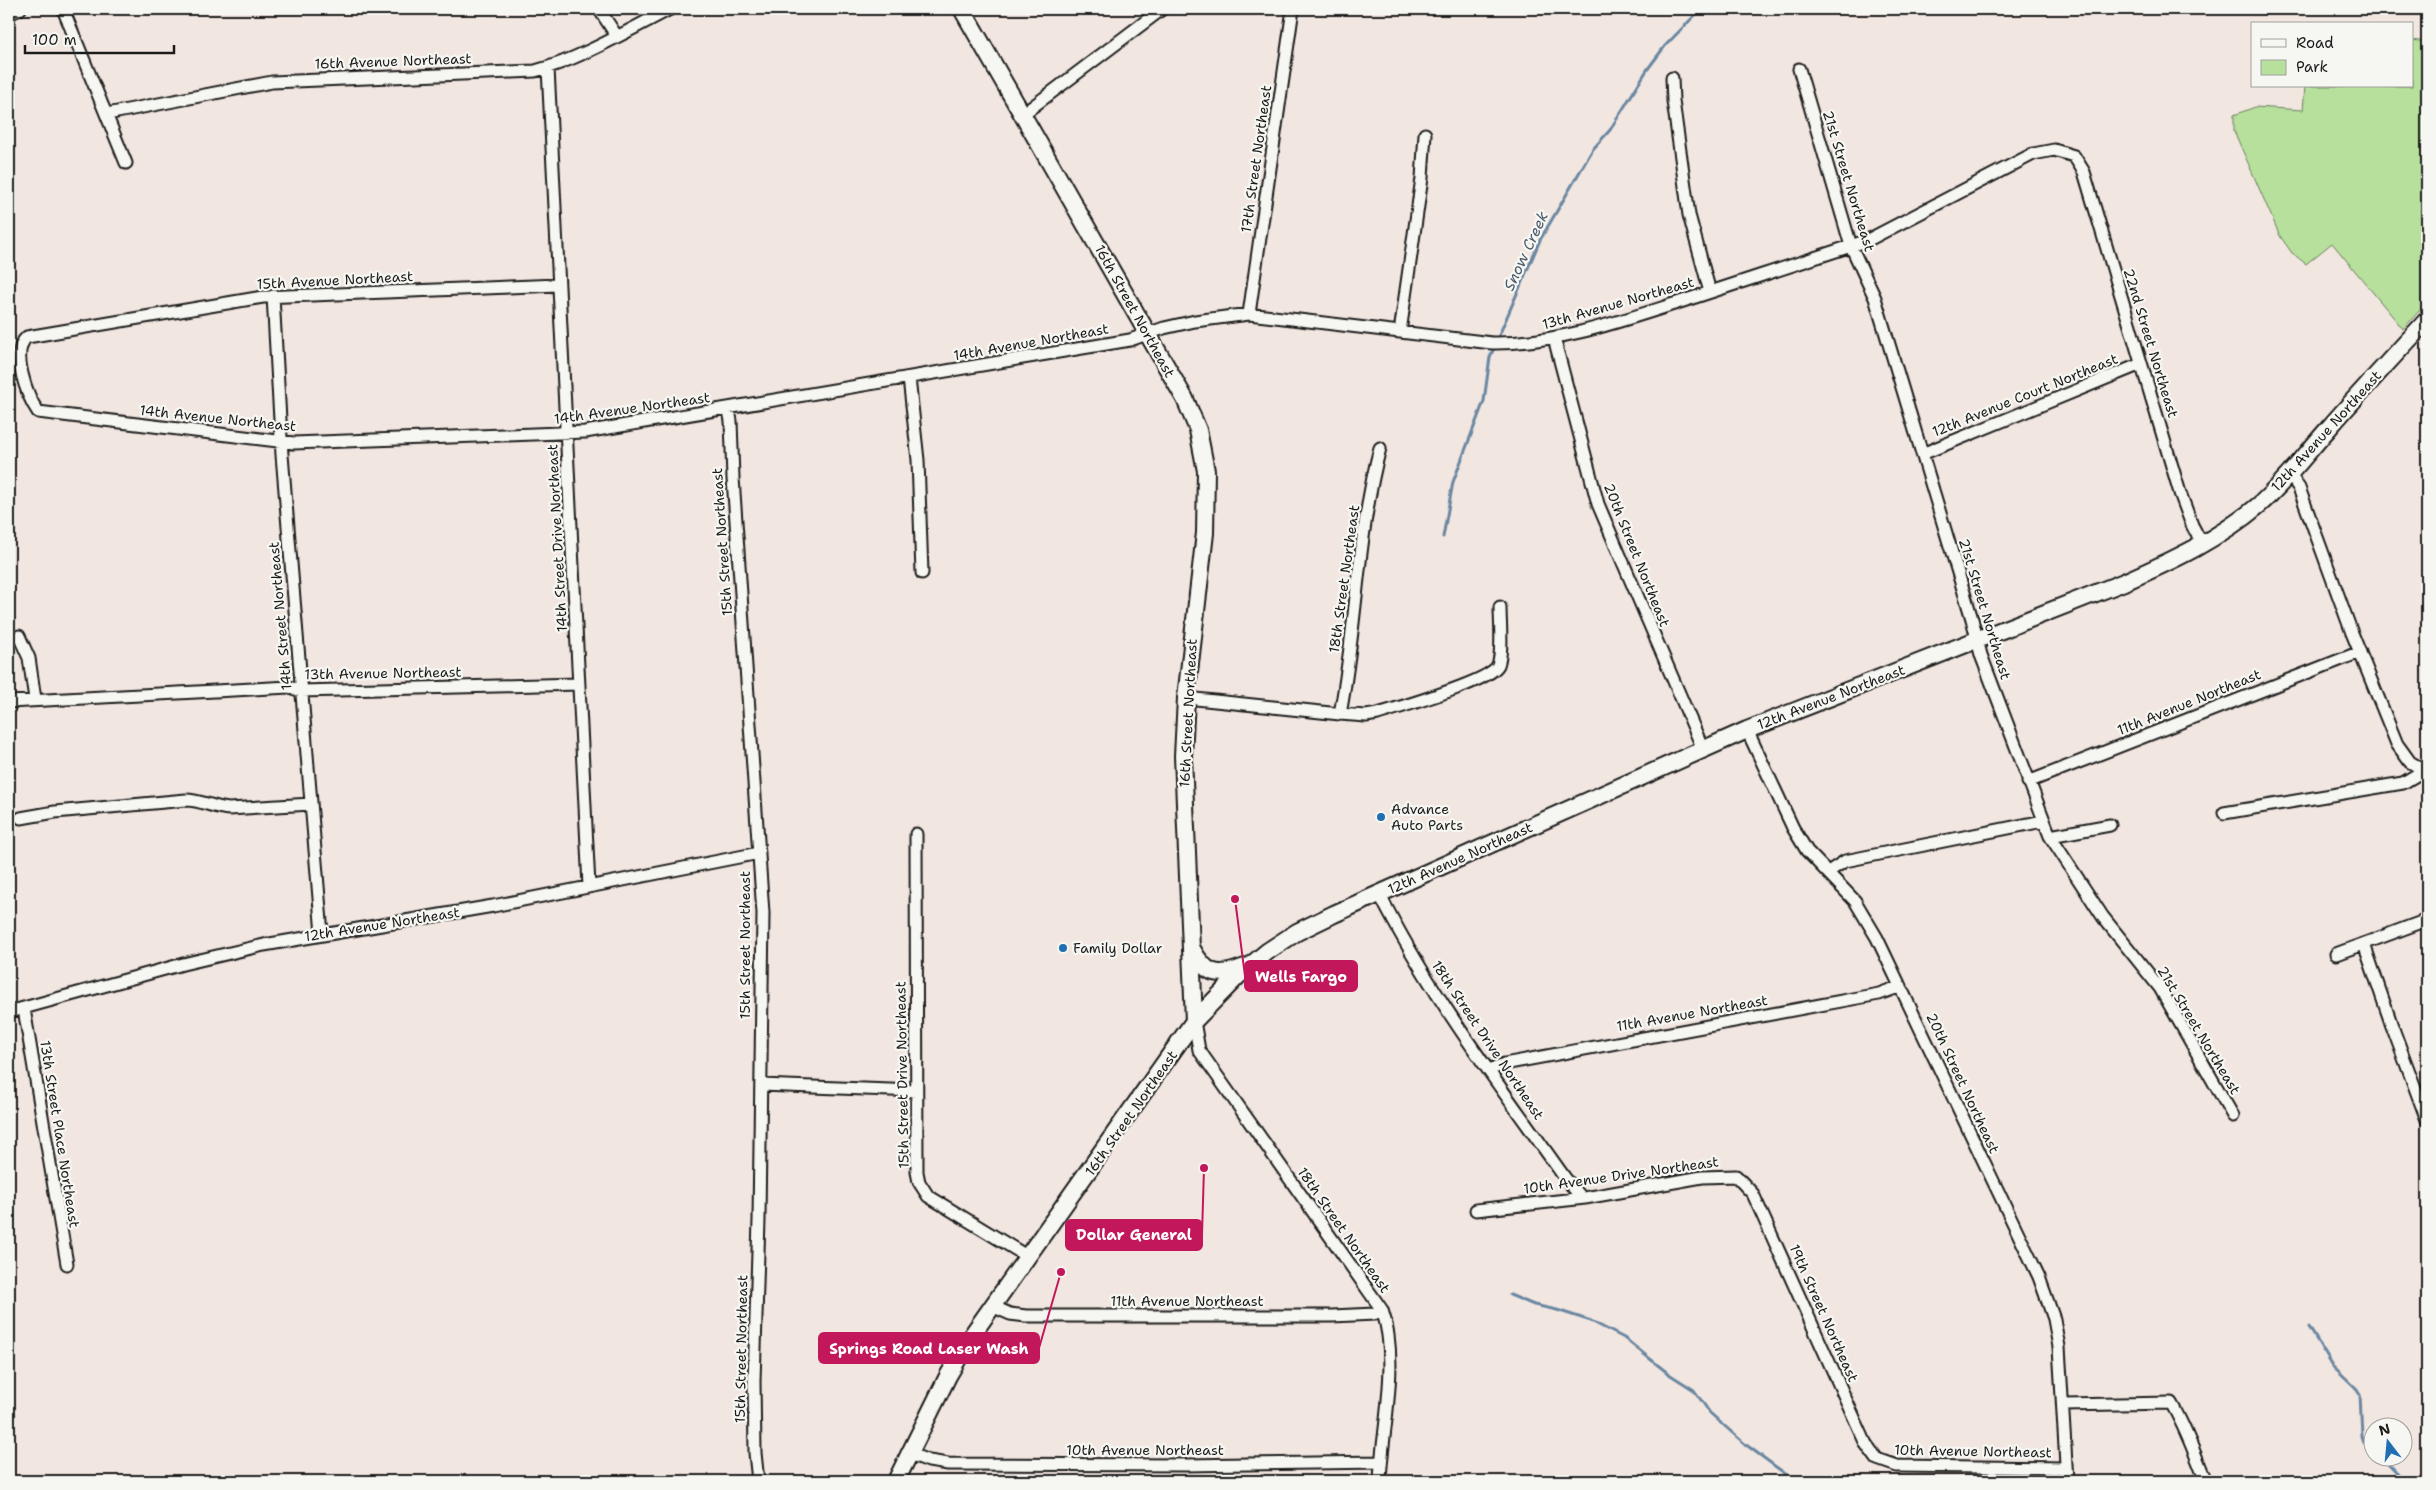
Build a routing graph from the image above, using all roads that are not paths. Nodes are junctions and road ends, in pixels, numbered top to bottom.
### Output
1 (20, 9) edge
2 (63, 9) edge
3 (599, 9) edge
4 (670, 9) edge
5 (962, 9) edge
6 (1162, 9) edge
7 (1293, 9) edge
8 (9, 14) edge
9 (616, 35) junction
10 (548, 68) junction
11 (1799, 69) dead end
12 (1672, 78) dead end
13 (107, 114) junction
14 (1023, 114) junction
15 (1425, 134) dead end
16 (2068, 154) joint
17 (126, 163) dead end
18 (1851, 246) junction
19 (558, 285) junction
20 (1710, 292) junction
21 (274, 296) junction
22 (1249, 314) junction
23 (2427, 320) edge
24 (1400, 332) junction
25 (1148, 333) junction
26 (1554, 338) junction
27 (2141, 364) junction
28 (910, 378) junction
29 (729, 410) junction
30 (115, 422) joint
31 (566, 433) junction
32 (281, 442) junction
33 (1380, 448) dead end
34 (1922, 454) junction
35 (2290, 475) junction
36 (2202, 544) junction
37 (922, 573) dead end
38 (1500, 607) dead end
39 (19, 636) dead end
40 (1978, 639) junction
41 (2360, 652) junction
42 (579, 684) junction
43 (302, 691) junction
44 (1186, 698) junction
45 (35, 699) junction
46 (9, 702) edge
47 (1340, 714) junction
48 (1747, 730) junction
49 (1703, 749) junction
50 (2425, 772) edge
51 (2028, 782) junction
52 (311, 804) junction
53 (2224, 813) dead end
54 (21, 818) dead end
55 (2042, 821) junction
56 (2110, 825) dead end
57 (916, 834) dead end
58 (2050, 836) junction
59 (759, 853) junction
60 (1828, 872) junction
61 (589, 886) junction
62 (1379, 893) junction
63 (2427, 920) edge
64 (322, 934) junction
65 (2364, 944) junction
66 (1191, 947) junction
67 (2336, 954) dead end
68 (1249, 966) junction
69 (1901, 986) junction
70 (24, 1008) junction
71 (9, 1012) edge
72 (1194, 1021) junction
73 (1488, 1070) junction
74 (761, 1085) junction
75 (916, 1091) junction
76 (2233, 1116) dead end
77 (2427, 1120) edge
78 (1740, 1178) joint
79 (1582, 1198) junction
80 (1476, 1210) dead end
81 (1028, 1257) junction
82 (67, 1264) dead end
83 (992, 1306) junction
84 (1382, 1310) junction
85 (2064, 1405) junction
86 (910, 1454) junction
87 (1880, 1461) joint
88 (1381, 1462) junction
89 (2066, 1468) junction
90 (758, 1481) edge
91 (896, 1481) edge
92 (1380, 1481) edge
93 (2067, 1481) edge
94 (2206, 1481) edge

1 - 8 street
2 - 13 street
3 - 9 street
4 - 9 street, 16th Avenue Northeast
5 - 14 main road, 16th Street Northeast
6 - 14 street
7 - 22 street, 17th Street Northeast
9 - 10 street, 16th Avenue Northeast
10 - 13 street, 16th Avenue Northeast
10 - 19 street, 14th Street Drive Northeast
11 - 18 street, 21st Street Northeast
12 - 20 street
13 - 17 street
14 - 25 main road, 16th Street Northeast
15 - 24 street
16 - 18 street, 13th Avenue Northeast
16 - 27 street, 22nd Street Northeast
18 - 20 street, 13th Avenue Northeast
18 - 34 street, 21st Street Northeast
19 - 21 street, 15th Avenue Northeast
19 - 31 street, 14th Street Drive Northeast
20 - 26 street, 13th Avenue Northeast
21 - 30 street, 15th Avenue Northeast
21 - 32 street, 14th Street Northeast
22 - 24 street, 13th Avenue Northeast
22 - 25 street, 13th Avenue Northeast
23 - 35 main road, 12th Avenue Northeast
24 - 26 street, 13th Avenue Northeast
25 - 28 street, 14th Avenue Northeast
25 - 44 main road, 16th Street Northeast
26 - 49 street, 20th Street Northeast
27 - 34 street, 12th Avenue Court Northeast
27 - 36 street, 22nd Street Northeast
28 - 29 street, 14th Avenue Northeast
28 - 37 street
29 - 31 street, 14th Avenue Northeast
29 - 59 street, 15th Street Northeast
30 - 32 street, 14th Avenue Northeast
31 - 32 street, 14th Avenue Northeast
31 - 42 street, 14th Street Drive Northeast
32 - 43 street, 14th Street Northeast
33 - 47 street, 18th Street Northeast
34 - 40 street, 21st Street Northeast
35 - 36 main road, 12th Avenue Northeast
35 - 41 street
36 - 40 main road, 12th Avenue Northeast
38 - 47 street
39 - 45 street
40 - 48 main road, 12th Avenue Northeast
40 - 51 street, 21st Street Northeast
41 - 50 street
41 - 51 street, 11th Avenue Northeast
42 - 43 street, 13th Avenue Northeast
42 - 61 street, 14th Street Drive Northeast
43 - 45 street, 13th Avenue Northeast
43 - 52 street, 14th Street Northeast
44 - 47 street
44 - 66 main road, 16th Street Northeast
45 - 46 street, 13th Avenue Northeast
48 - 49 main road, 12th Avenue Northeast
48 - 60 street, 20th Street Northeast
49 - 62 main road, 12th Avenue Northeast
50 - 53 street
51 - 55 street, 21st Street Northeast
52 - 54 street
52 - 64 street, 14th Street Northeast
55 - 58 street, 21st Street Northeast
55 - 60 street
56 - 58 street
57 - 75 street, 15th Street Drive Northeast
58 - 76 street, 21st Street Northeast
59 - 61 street, 12th Avenue Northeast
59 - 74 street, 15th Street Northeast
60 - 69 street, 20th Street Northeast
61 - 64 street, 12th Avenue Northeast
62 - 68 main road, 12th Avenue Northeast
62 - 73 street, 18th Street Drive Northeast
63 - 65 street
64 - 70 street, 12th Avenue Northeast
65 - 67 street
65 - 77 street
66 - 68 main road
66 - 72 main road, 16th Street Northeast
68 - 72 main road, 12th Avenue Northeast
69 - 73 street, 11th Avenue Northeast
69 - 85 street, 20th Street Northeast
70 - 71 street, 12th Avenue Northeast
70 - 82 street, 13th Street Place Northeast
72 - 81 main road, 16th Street Northeast
72 - 84 street, 18th Street Northeast
73 - 79 street, 18th Street Drive Northeast
74 - 75 street
74 - 90 street, 15th Street Northeast
75 - 81 street, 15th Street Drive Northeast
78 - 79 street, 10th Avenue Drive Northeast
78 - 87 street, 19th Street Northeast
79 - 80 street, 10th Avenue Drive Northeast
81 - 83 main road, 16th Street Northeast
83 - 84 street, 11th Avenue Northeast
83 - 86 main road, 16th Street Northeast
84 - 88 street, 18th Street Northeast
85 - 89 street, 20th Street Northeast
85 - 94 street
86 - 88 street, 10th Avenue Northeast
86 - 91 main road, 16th Street Northeast
87 - 89 street, 10th Avenue Northeast
88 - 92 street, 18th Street Northeast
89 - 93 street, 20th Street Northeast

